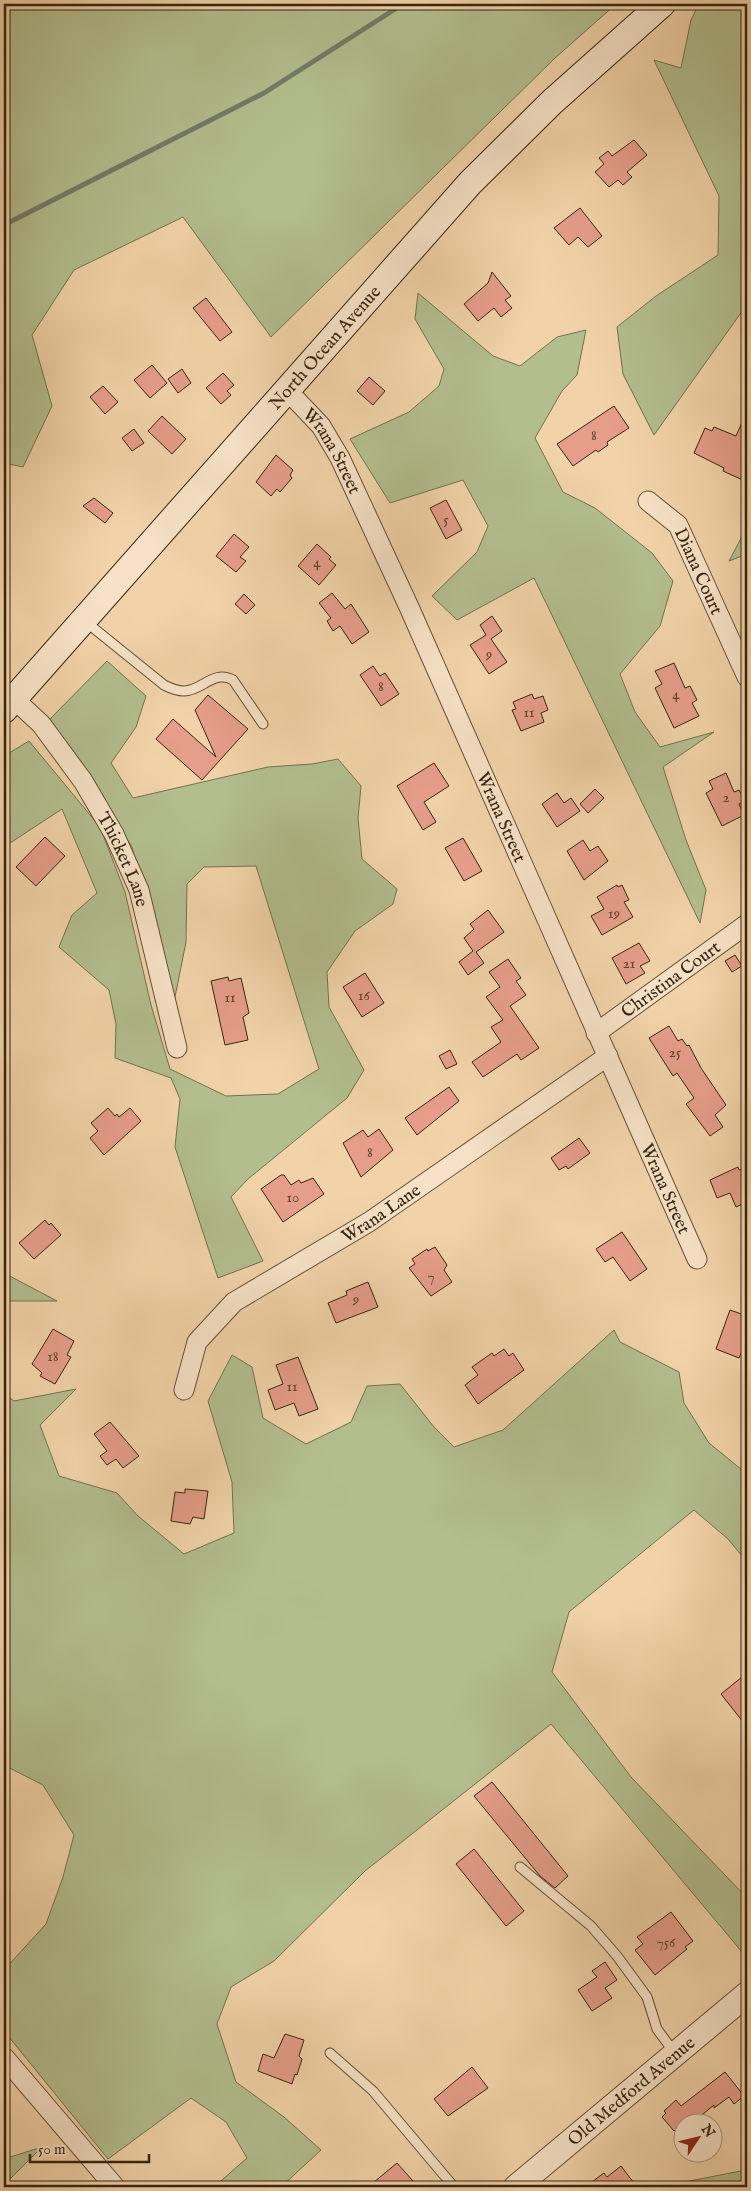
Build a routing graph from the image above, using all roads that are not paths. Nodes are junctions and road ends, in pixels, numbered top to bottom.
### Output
1 (662, 4) edge
2 (286, 389) junction
3 (648, 501) dead end
4 (84, 621) junction
5 (747, 678) edge
6 (9, 704) edge
7 (264, 724) dead end
8 (747, 924) edge
9 (596, 1033) junction
10 (177, 1048) dead end
11 (608, 1056) junction
12 (696, 1259) dead end
13 (184, 1390) dead end
14 (520, 1867) dead end
15 (747, 1994) edge
16 (330, 2053) dead end
17 (676, 2054) junction
18 (4, 2057) edge
19 (115, 2187) edge
20 (454, 2187) edge
21 (516, 2187) edge

1 - 2 main road, North Ocean Avenue
2 - 4 main road, North Ocean Avenue
2 - 9 street, Wrana Street
3 - 5 street, Diana Court
4 - 6 main road, North Ocean Avenue
4 - 7 lane
6 - 10 street, Thicket Lane
8 - 9 street, Christina Court
9 - 11 street, Wrana Street
11 - 12 street, Wrana Street
11 - 13 street, Wrana Lane
14 - 17 lane
15 - 17 street, Old Medford Avenue
16 - 20 lane
17 - 21 street, Old Medford Avenue
18 - 19 street

